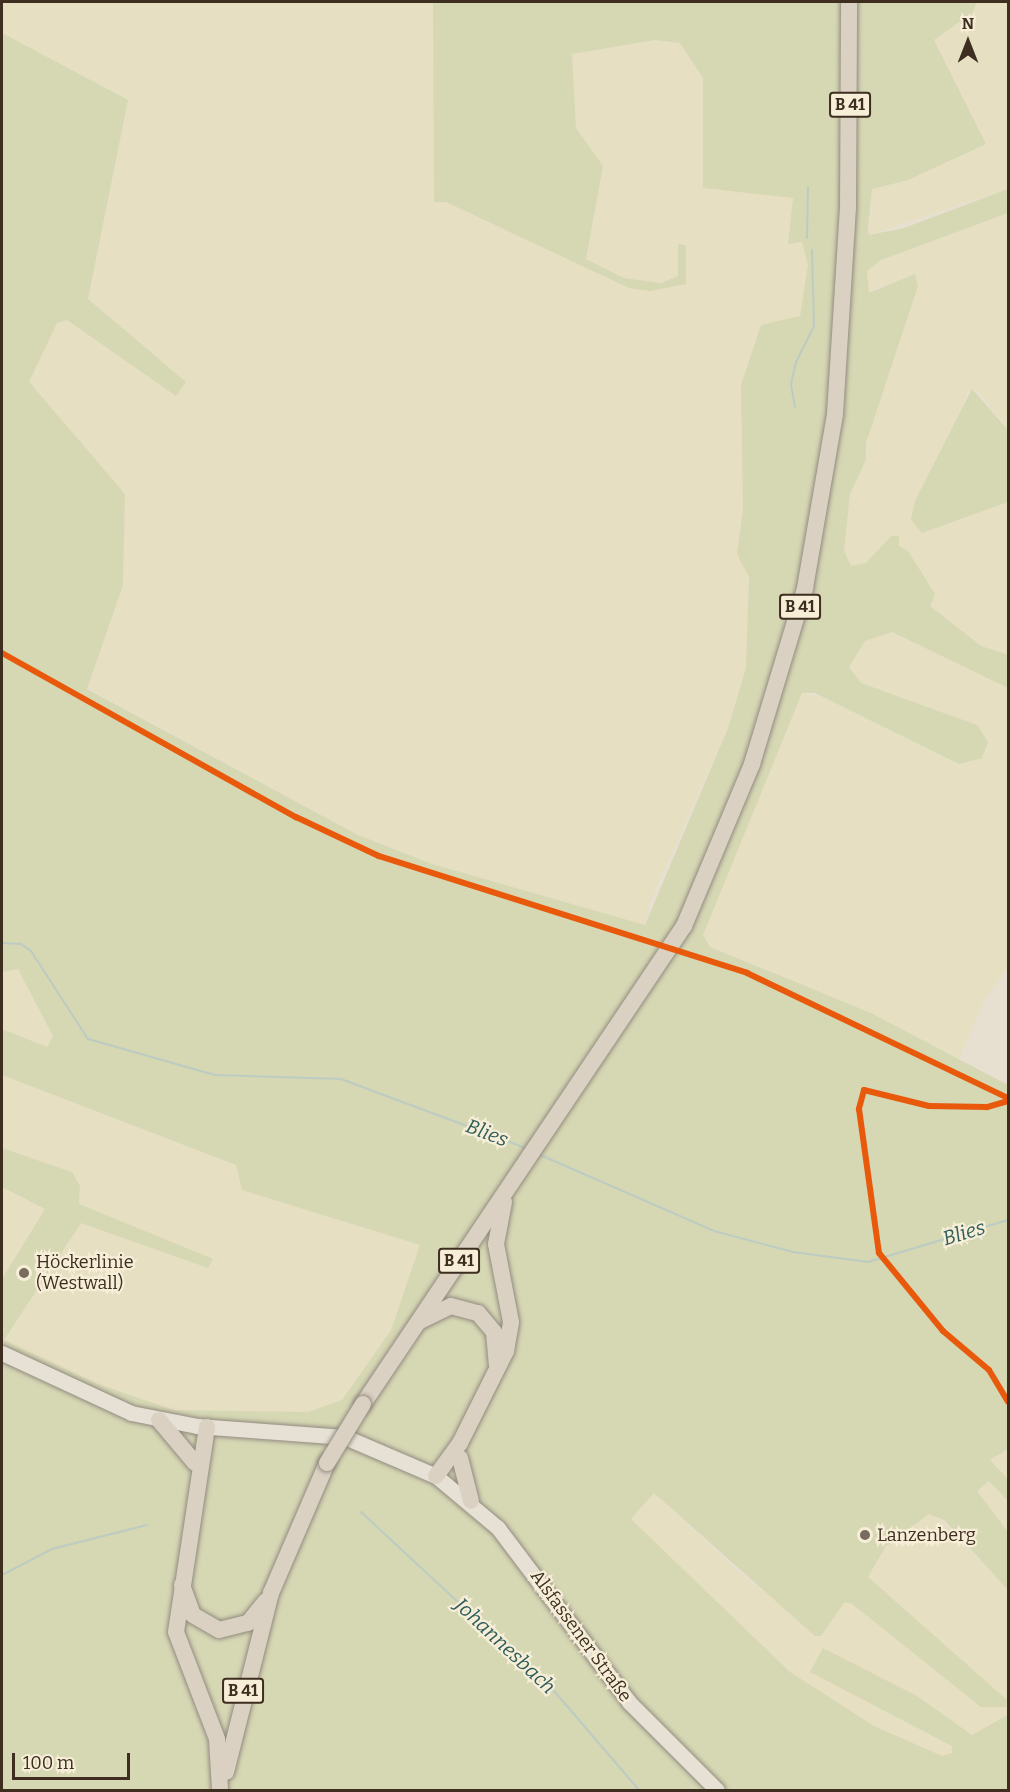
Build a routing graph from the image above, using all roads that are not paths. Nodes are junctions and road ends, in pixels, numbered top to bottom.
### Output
1 (849, 2) edge
2 (506, 1196) junction
3 (414, 1325) junction
4 (2, 1353) edge
5 (497, 1365) junction
6 (159, 1420) junction
7 (202, 1426) junction
8 (460, 1450) junction
9 (196, 1468) junction
10 (441, 1478) junction
11 (471, 1501) junction
12 (182, 1582) junction
13 (271, 1593) junction
14 (221, 1791) edge
15 (717, 1791) edge

1 - 2 highway, B 41
2 - 3 highway, B 41
2 - 5 highway
3 - 5 highway
3 - 13 highway, B 41, bridge
4 - 6 main road, Alsfassener Straße
5 - 8 highway
6 - 7 main road, Alsfassener Straße
6 - 9 highway
7 - 9 highway
7 - 10 main road, Alsfassener Straße
8 - 10 highway
8 - 11 highway
9 - 12 highway
10 - 11 main road, Alsfassener Straße
11 - 15 main road, Alsfassener Straße
12 - 13 highway
12 - 14 highway
13 - 14 highway, B 41

